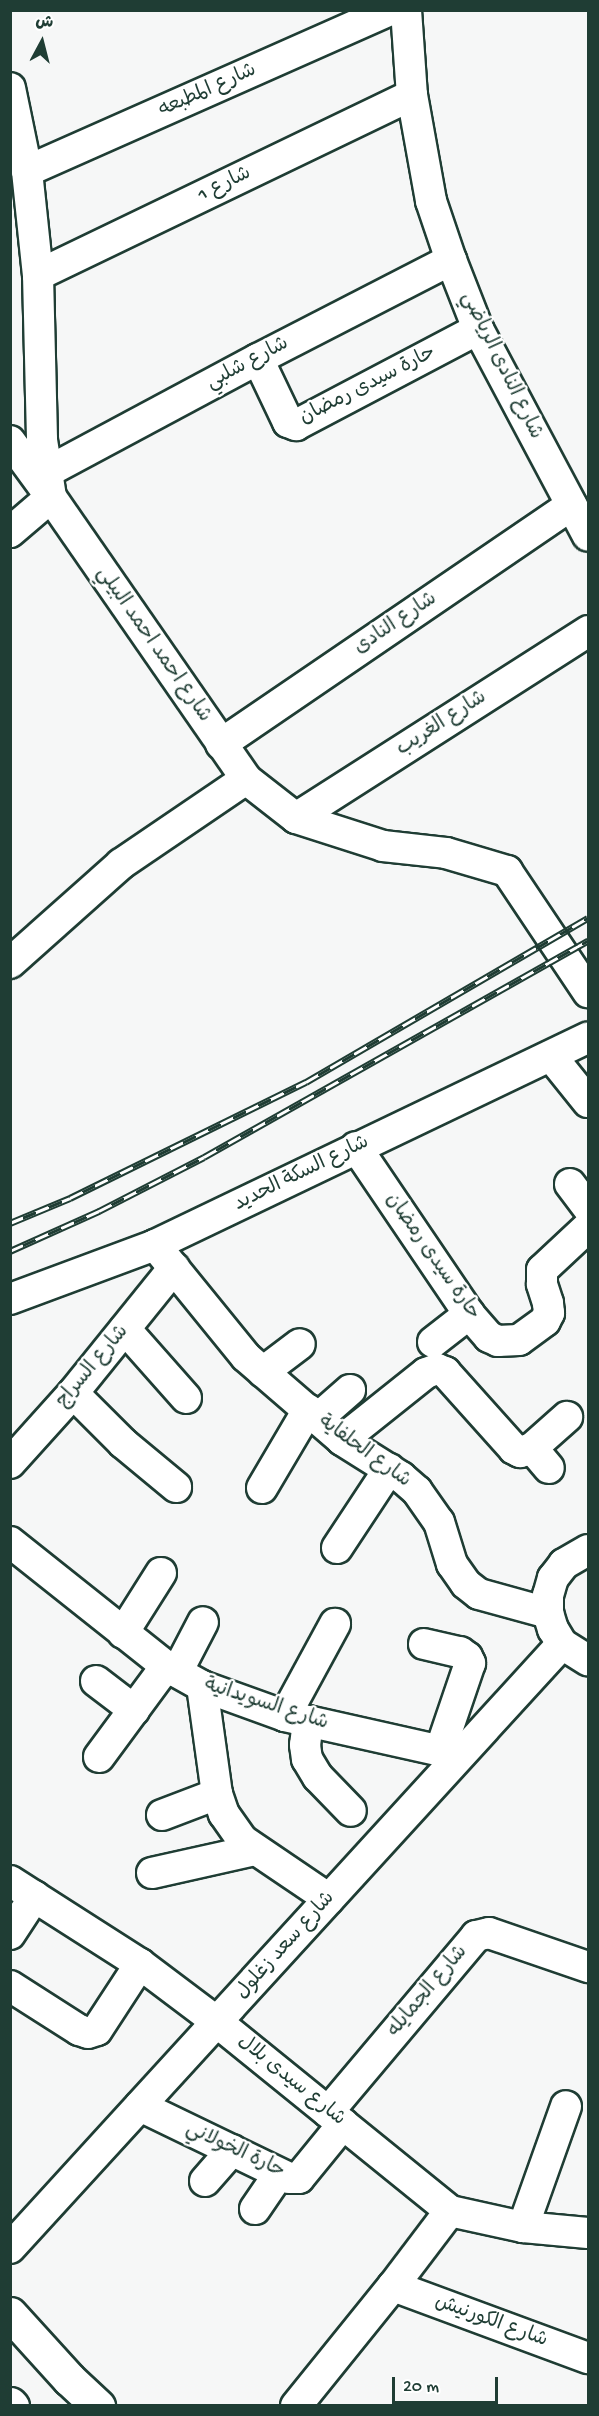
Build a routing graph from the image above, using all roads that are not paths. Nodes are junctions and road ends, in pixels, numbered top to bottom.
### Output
1 (390, 10) edge
2 (406, 10) edge
3 (10, 88) edge
4 (412, 95) junction
5 (27, 171) junction
6 (451, 260) junction
7 (38, 275) junction
8 (478, 329) junction
9 (258, 359) junction
10 (10, 441) edge
11 (49, 485) junction
12 (572, 505) junction
13 (10, 532) edge
14 (588, 536) edge
15 (588, 631) edge
16 (221, 744) junction
17 (246, 778) junction
18 (297, 818) junction
19 (10, 963) edge
20 (588, 992) edge
21 (588, 1038) edge
22 (551, 1056) junction
23 (588, 1102) edge
24 (356, 1147) junction
25 (570, 1184) dead end
26 (588, 1208) edge
27 (588, 1227) edge
28 (155, 1245) junction
29 (174, 1268) junction
30 (10, 1299) edge
31 (469, 1314) junction
32 (124, 1329) junction
33 (434, 1342) dead end
34 (300, 1344) dead end
35 (263, 1372) junction
36 (350, 1390) dead end
37 (73, 1393) junction
38 (186, 1398) dead end
39 (312, 1414) junction
40 (567, 1417) dead end
41 (342, 1440) junction
42 (10, 1463) edge
43 (389, 1469) junction
44 (176, 1487) dead end
45 (262, 1488) dead end
46 (10, 1542) edge
47 (337, 1548) dead end
48 (588, 1550) edge
49 (161, 1574) dead end
50 (548, 1613) junction
51 (203, 1622) dead end
52 (335, 1624) dead end
53 (123, 1633) junction
54 (424, 1644) dead end
55 (562, 1644) junction
56 (588, 1660) edge
57 (181, 1675) junction
58 (96, 1681) dead end
59 (134, 1710) junction
60 (297, 1718) junction
61 (450, 1753) junction
62 (99, 1757) dead end
63 (217, 1794) junction
64 (351, 1811) dead end
65 (162, 1815) dead end
66 (255, 1850) junction
67 (152, 1873) dead end
68 (22, 1889) edge
69 (329, 1899) junction
70 (10, 1934) edge
71 (141, 1964) junction
72 (588, 1967) edge
73 (10, 1986) edge
74 (218, 2022) junction
75 (140, 2106) junction
76 (566, 2106) dead end
77 (336, 2118) junction
78 (232, 2150) junction
79 (279, 2174) junction
80 (205, 2181) dead end
81 (255, 2209) dead end
82 (450, 2211) junction
83 (523, 2227) junction
84 (588, 2233) edge
85 (10, 2248) edge
86 (393, 2286) junction
87 (10, 2314) edge
88 (588, 2358) edge
89 (98, 2406) edge
90 (296, 2406) edge

1 - 5 street, شارع المطبعه
2 - 4 street, شارع النادى الرياضي
3 - 5 street, شارع احمد احمد البيلي
4 - 6 street, شارع النادى الرياضي
4 - 7 street, شارع 1
5 - 7 street, شارع احمد احمد البيلي
6 - 8 street, شارع النادى الرياضي
6 - 9 street, شارع شلبي
7 - 11 street, شارع احمد احمد البيلي
8 - 9 street, حارة سيدى رمضان
8 - 12 street, شارع النادى الرياضي
9 - 11 street, شارع شلبي
10 - 11 street
11 - 13 street, شارع شلبي
11 - 16 street, شارع احمد احمد البيلي
12 - 14 street, شارع النادى الرياضي
12 - 16 street, شارع النادى
15 - 18 street, شارع الغريب
16 - 17 street, شارع احمد احمد البيلي
17 - 18 street, شارع احمد احمد البيلي
17 - 19 street
18 - 20 street, شارع احمد احمد البيلي
21 - 22 street, شارع السكة الحديد
22 - 23 street
22 - 24 street, شارع السكة الحديد
24 - 28 street, شارع السكة الحديد
24 - 31 street, حارة سيدى رمضان
25 - 26 street
27 - 31 street, حارة سيدى رمضان
28 - 29 street, شارع الحلفاية
28 - 30 street, شارع السكة الحديد
29 - 32 street, شارع السراج
29 - 35 street, شارع الحلفاية
31 - 33 street
32 - 37 street, شارع السراج
32 - 38 street
34 - 35 street
35 - 39 street, شارع الحلفاية
36 - 39 street
37 - 42 street, شارع السراج
37 - 44 street
39 - 41 street, شارع الحلفاية
39 - 45 street
40 - 41 street
41 - 43 street, شارع الحلفاية
43 - 47 street
43 - 50 street, شارع الحلفاية
46 - 53 street, شارع السويدانية
48 - 50 street
49 - 53 street
50 - 55 street
51 - 57 street
52 - 60 street
53 - 57 street, شارع السويدانية
54 - 61 street
55 - 56 street
55 - 61 street, شارع سعد زغلول
57 - 59 street
57 - 60 street, شارع السويدانية
57 - 63 street
58 - 59 street
59 - 62 street
60 - 61 street, شارع السويدانية
60 - 64 street
61 - 69 street, شارع سعد زغلول
63 - 65 street
63 - 66 street
66 - 67 street
66 - 69 street
68 - 70 street
68 - 71 street, شارع سيدى بلال
69 - 74 street, شارع سعد زغلول
71 - 73 street
71 - 74 street, شارع سيدى بلال
72 - 77 street, شارع الجمايله
74 - 75 street, شارع سعد زغلول
74 - 77 street, شارع سيدى بلال
75 - 78 street, حارة الخولاني
75 - 85 street, شارع سعد زغلول
76 - 83 street
77 - 79 street, حارة الخولاني
77 - 82 street, شارع سيدى بلال
78 - 79 street, حارة الخولاني
78 - 80 street
79 - 81 street
82 - 83 street, شارع سيدى بلال
82 - 86 street
83 - 84 street, شارع سيدى بلال
86 - 88 street, شارع الكورنيش
86 - 90 street
87 - 89 main road

